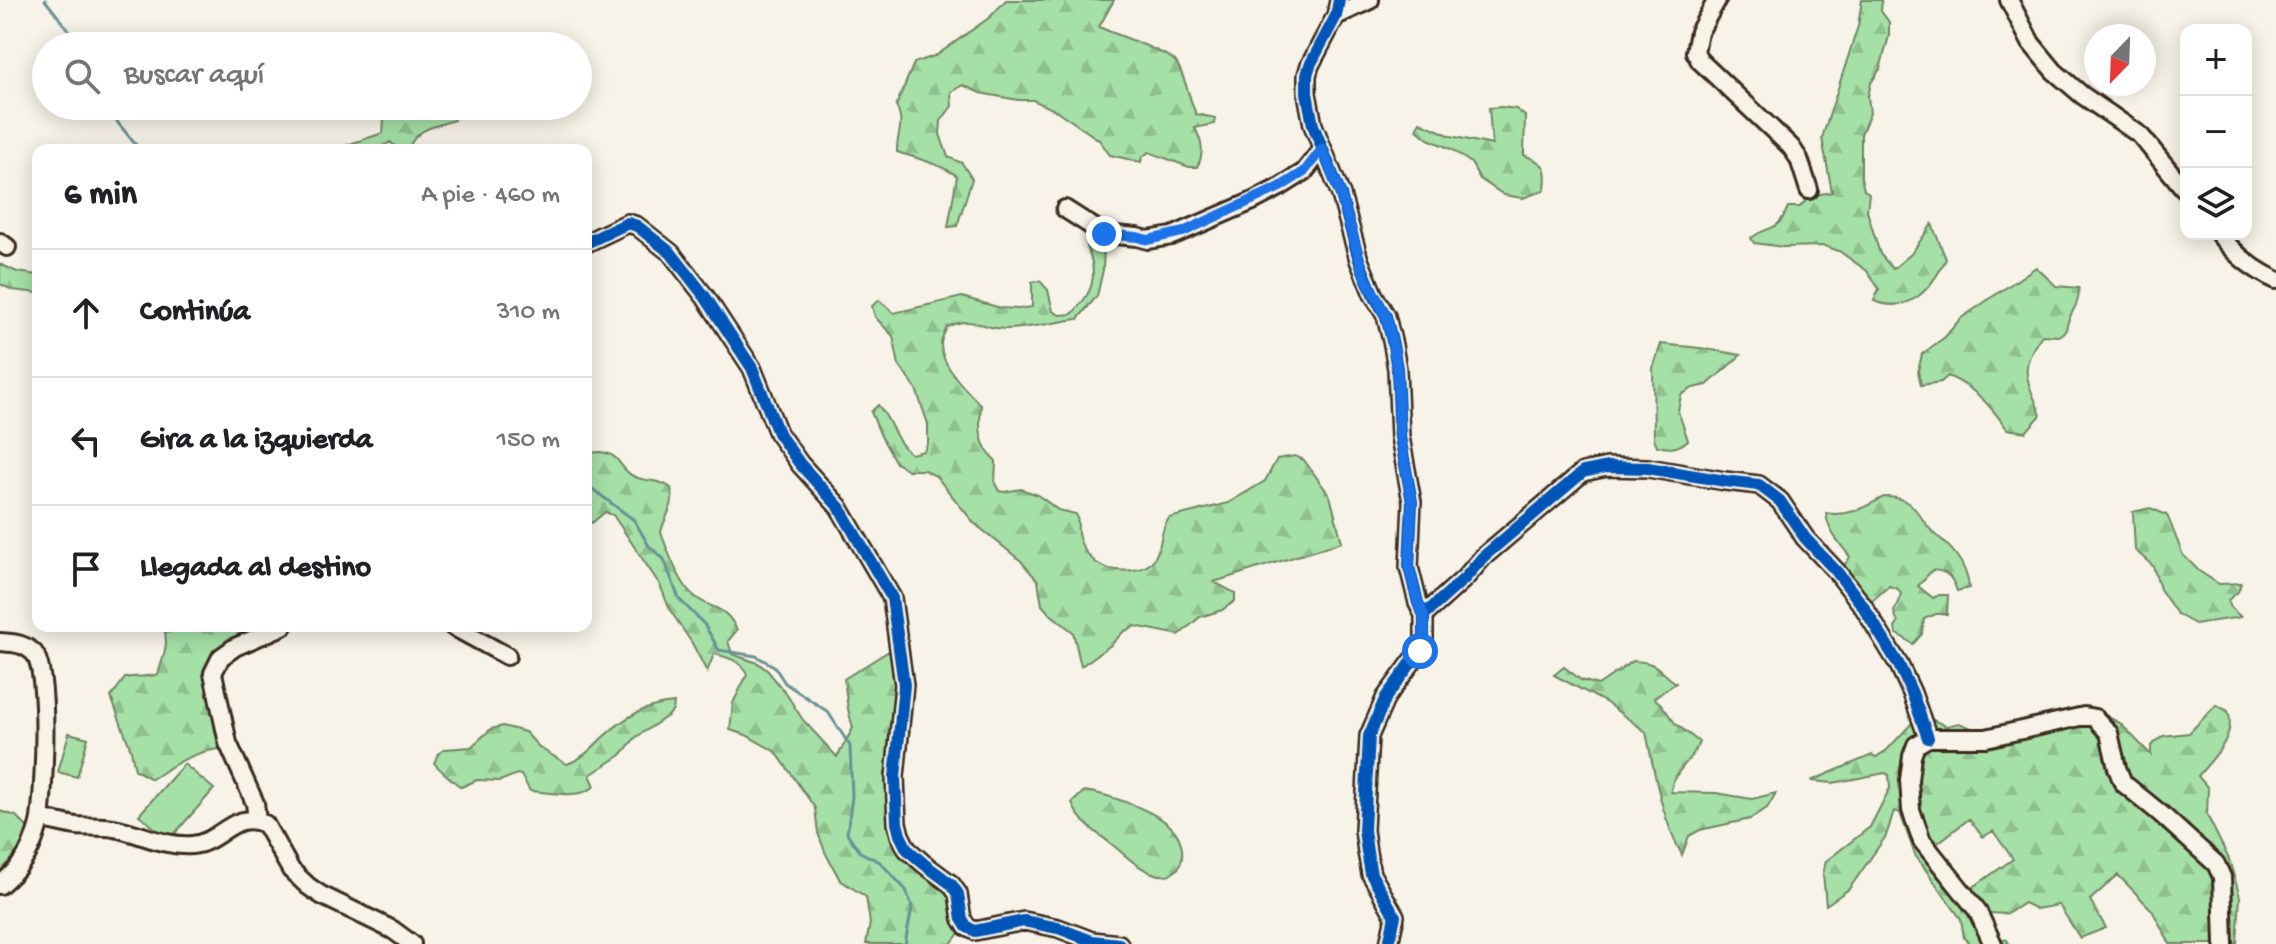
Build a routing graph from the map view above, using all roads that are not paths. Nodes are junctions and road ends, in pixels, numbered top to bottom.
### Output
1 (1370, 0) edge
2 (1717, 0) edge
3 (2009, 0) edge
4 (1338, 8) edge
5 (1322, 149) junction
6 (2180, 184) edge
7 (1809, 190) dead end
8 (1065, 209) dead end
9 (592, 240) edge
10 (2224, 240) edge
11 (2276, 280) edge
12 (1424, 615) junction
13 (269, 632) edge
14 (463, 632) edge
15 (0, 642) edge
16 (507, 656) dead end
17 (1928, 738) junction
18 (40, 818) junction
19 (257, 820) junction
20 (0, 885) edge
21 (412, 944) edge
22 (1119, 944) edge
23 (1389, 944) edge
24 (1993, 944) edge
25 (2224, 944) edge

1 - 4 street
2 - 7 street
3 - 6 street
4 - 5 street
5 - 8 street
5 - 12 street
9 - 22 street
10 - 11 street
12 - 17 street
12 - 23 street
13 - 19 street
14 - 16 street
15 - 18 street
17 - 24 street
17 - 25 street
18 - 19 street
18 - 20 street
19 - 21 street

